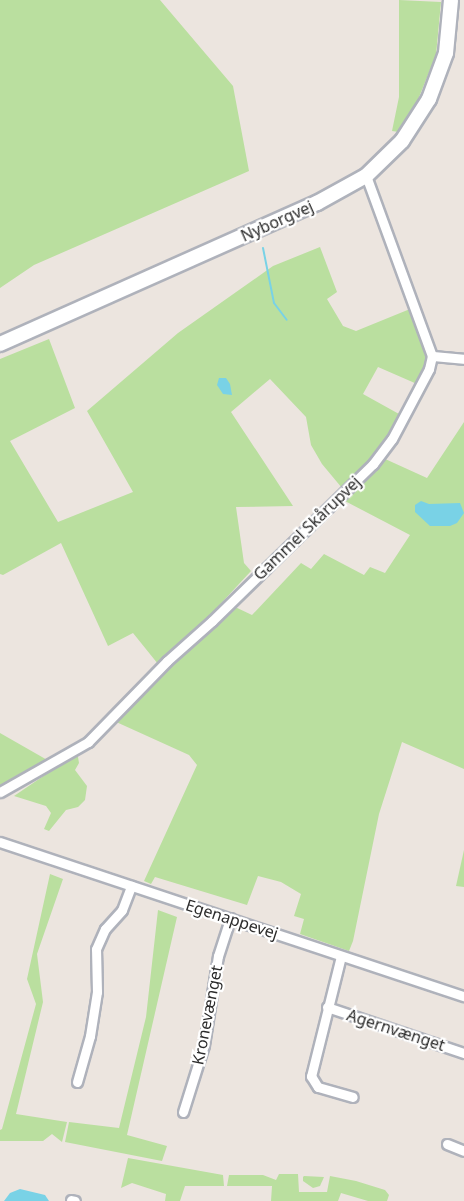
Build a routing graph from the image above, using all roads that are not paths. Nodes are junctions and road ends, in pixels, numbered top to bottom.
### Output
1 (451, 0) edge
2 (366, 176) junction
3 (0, 344) edge
4 (432, 356) junction
5 (464, 359) edge
6 (0, 792) edge
7 (0, 842) edge
8 (131, 886) junction
9 (230, 918) junction
10 (341, 956) junction
11 (464, 996) edge
12 (327, 1007) junction
13 (464, 1053) edge
14 (77, 1082) dead end
15 (353, 1097) dead end
16 (183, 1112) dead end
17 (447, 1144) dead end
18 (464, 1151) edge

1 - 2 street, Nyborgvej
2 - 3 street, Nyborgvej
2 - 4 street
4 - 5 street
4 - 6 street, Gammel Skårupvej
7 - 8 street, Egenappevej
8 - 9 street, Egenappevej
8 - 14 street
9 - 10 street, Egenappevej
9 - 16 street, Kronevænget
10 - 11 street, Egenappevej
10 - 12 street, Agernvænget
12 - 13 street, Agernvænget
12 - 15 street, Agernvænget
17 - 18 street

